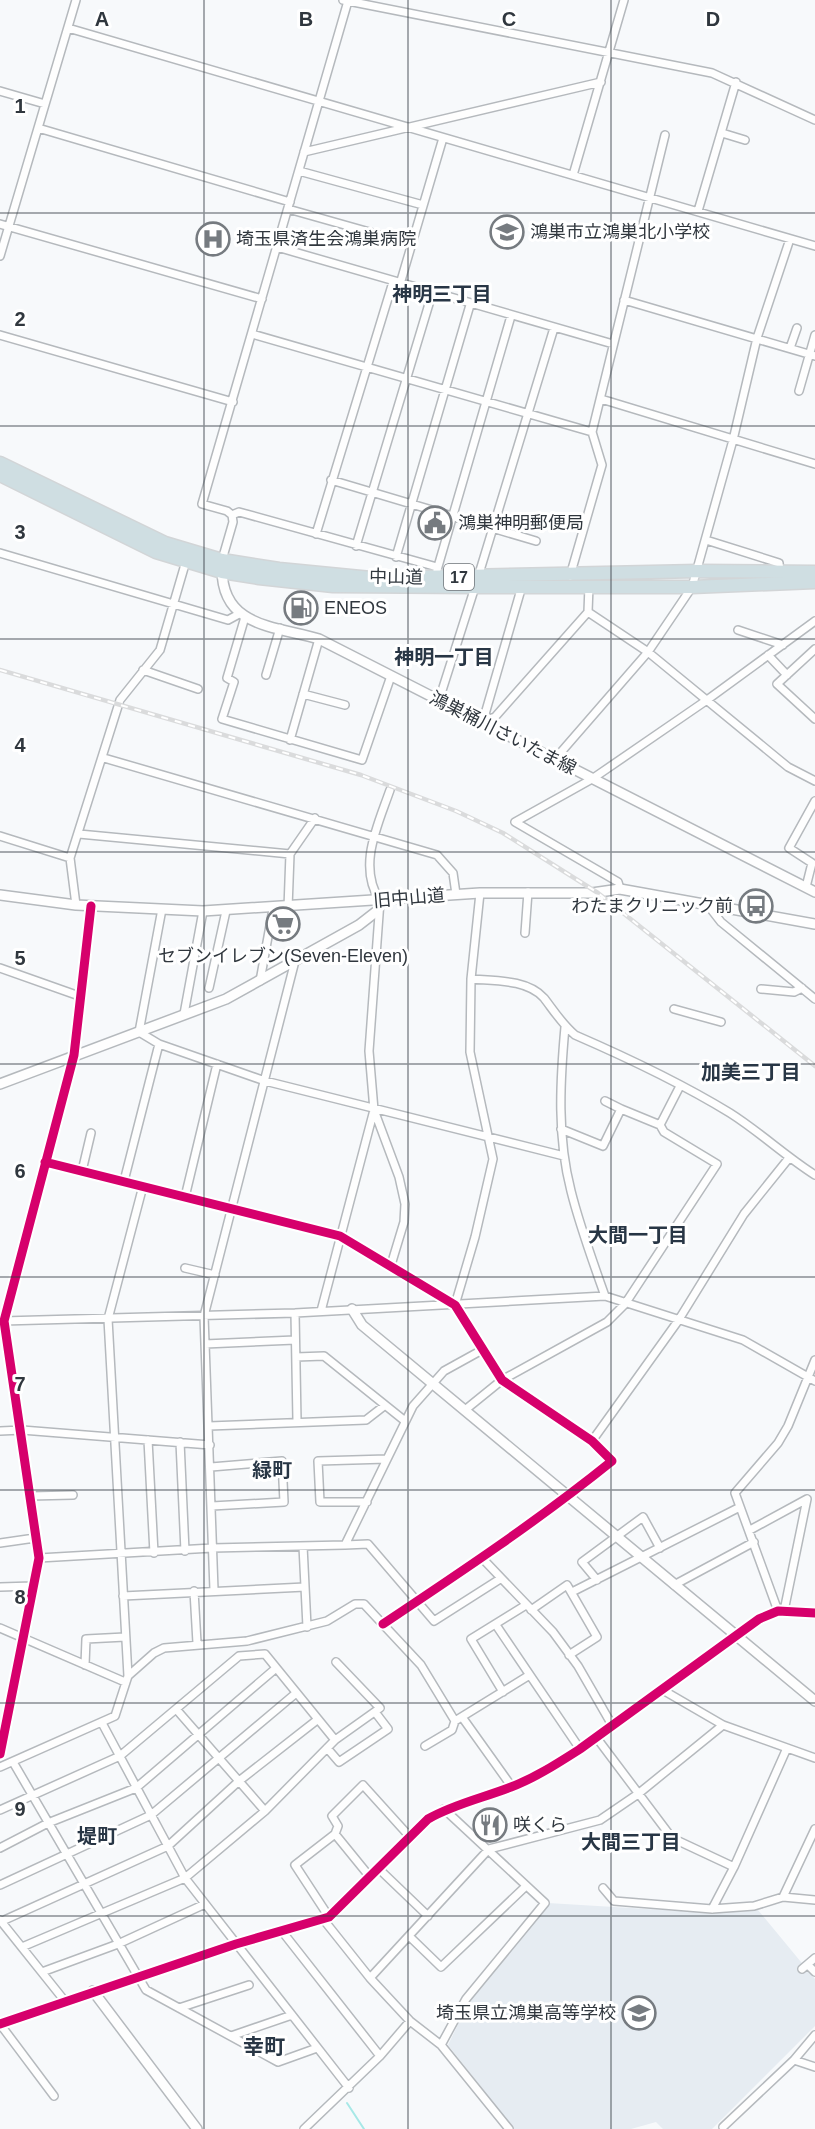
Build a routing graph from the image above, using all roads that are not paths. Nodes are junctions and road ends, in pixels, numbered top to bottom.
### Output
1 (76, 0) edge
2 (624, 0) edge
3 (345, 1) edge
4 (68, 28) junction
5 (610, 52) junction
6 (601, 82) junction
7 (736, 82) junction
8 (0, 91) edge
9 (319, 101) junction
10 (45, 104) junction
11 (815, 120) edge
12 (408, 127) junction
13 (38, 128) junction
14 (722, 133) junction
15 (665, 135) dead end
16 (443, 138) junction
17 (745, 140) dead end
18 (304, 152) junction
19 (299, 171) junction
20 (573, 175) junction
21 (650, 197) junction
22 (289, 206) junction
23 (423, 206) junction
24 (698, 211) junction
25 (0, 224) edge
26 (9, 227) junction
27 (790, 239) junction
28 (412, 244) junction
29 (815, 246) edge
30 (277, 248) junction
31 (0, 256) edge
32 (397, 283) junction
33 (432, 294) junction
34 (262, 299) junction
35 (624, 300) junction
36 (470, 304) junction
37 (511, 316) junction
38 (554, 328) junction
39 (797, 328) dead end
40 (252, 334) junction
41 (0, 335) edge
42 (815, 335) edge
43 (757, 338) junction
44 (613, 344) junction
45 (790, 348) junction
46 (812, 355) edge
47 (367, 367) junction
48 (406, 378) junction
49 (446, 390) junction
50 (799, 391) dead end
51 (601, 399) junction
52 (486, 401) junction
53 (233, 402) junction
54 (528, 414) junction
55 (592, 432) junction
56 (733, 440) junction
57 (0, 463) edge
58 (815, 464) edge
59 (0, 476) edge
60 (332, 480) junction
61 (372, 493) junction
62 (411, 505) junction
63 (232, 515) junction
64 (452, 517) junction
65 (493, 529) junction
66 (316, 534) junction
67 (706, 540) junction
68 (536, 541) dead end
69 (356, 546) junction
70 (0, 554) edge
71 (396, 556) junction
72 (186, 561) junction
73 (222, 566) junction
74 (698, 571) junction
75 (780, 572) junction
76 (815, 572) edge
77 (436, 573) junction
78 (570, 576) junction
79 (476, 582) junction
80 (815, 582) edge
81 (522, 586) junction
82 (589, 586) junction
83 (692, 586) junction
84 (174, 605) junction
85 (588, 612) junction
86 (242, 616) junction
87 (815, 621) edge
88 (280, 628) junction
89 (738, 630) dead end
90 (319, 639) junction
91 (783, 645) junction
92 (815, 650) edge
93 (648, 652) junction
94 (768, 656) junction
95 (143, 670) junction
96 (266, 675) dead end
97 (787, 675) junction
98 (391, 676) junction
99 (198, 688) dead end
100 (303, 694) junction
101 (439, 699) junction
102 (707, 700) junction
103 (345, 705) dead end
104 (815, 718) edge
105 (483, 721) junction
106 (290, 740) junction
107 (104, 758) junction
108 (555, 759) junction
109 (592, 779) junction
110 (815, 781) edge
111 (390, 789) dead end
112 (815, 801) edge
113 (315, 818) junction
114 (79, 834) junction
115 (375, 835) junction
116 (0, 836) edge
117 (291, 854) junction
118 (70, 858) junction
119 (620, 889) junction
120 (811, 889) edge
121 (528, 892) junction
122 (480, 893) junction
123 (456, 894) junction
124 (0, 895) edge
125 (707, 904) junction
126 (76, 905) junction
127 (91, 906) junction
128 (379, 906) junction
129 (288, 908) junction
130 (162, 909) junction
131 (273, 909) junction
132 (226, 910) junction
133 (203, 911) junction
134 (815, 924) edge
135 (525, 933) dead end
136 (296, 961) junction
137 (0, 968) edge
138 (471, 979) junction
139 (260, 981) junction
140 (210, 988) dead end
141 (802, 988) junction
142 (761, 989) dead end
143 (82, 997) junction
144 (815, 999) edge
145 (674, 1009) dead end
146 (184, 1014) junction
147 (721, 1022) dead end
148 (565, 1027) junction
149 (139, 1032) junction
150 (159, 1044) junction
151 (74, 1055) junction
152 (217, 1064) junction
153 (265, 1081) junction
154 (2, 1082) edge
155 (680, 1086) junction
156 (605, 1101) dead end
157 (621, 1109) junction
158 (374, 1110) junction
159 (660, 1125) junction
160 (561, 1130) junction
161 (91, 1133) dead end
162 (487, 1137) junction
163 (564, 1156) junction
164 (789, 1158) junction
165 (45, 1162) junction
166 (82, 1171) junction
167 (815, 1175) edge
168 (124, 1181) junction
169 (143, 1186) junction
170 (185, 1197) junction
171 (233, 1209) junction
172 (340, 1236) junction
173 (391, 1265) junction
174 (185, 1268) dead end
175 (215, 1275) junction
176 (605, 1296) junction
177 (625, 1304) junction
178 (455, 1305) junction
179 (352, 1308) junction
180 (321, 1311) junction
181 (295, 1313) junction
182 (204, 1316) junction
183 (108, 1319) junction
184 (2, 1321) edge
185 (678, 1321) junction
186 (295, 1340) junction
187 (205, 1344) junction
188 (482, 1350) junction
189 (296, 1358) junction
190 (815, 1360) edge
191 (502, 1380) junction
192 (811, 1380) edge
193 (431, 1382) junction
194 (384, 1406) junction
195 (465, 1410) junction
196 (297, 1421) junction
197 (405, 1422) junction
198 (209, 1426) junction
199 (0, 1431) edge
200 (22, 1431) junction
201 (114, 1437) junction
202 (148, 1440) junction
203 (592, 1441) junction
204 (180, 1442) junction
205 (210, 1445) junction
206 (387, 1459) junction
207 (211, 1467) junction
208 (73, 1495) dead end
209 (30, 1496) junction
210 (568, 1496) junction
211 (367, 1502) junction
212 (212, 1506) junction
213 (738, 1508) junction
214 (750, 1530) junction
215 (616, 1536) junction
216 (35, 1538) junction
217 (754, 1542) junction
218 (0, 1543) edge
219 (345, 1545) junction
220 (303, 1546) junction
221 (212, 1548) junction
222 (660, 1548) junction
223 (185, 1551) junction
224 (154, 1553) junction
225 (121, 1555) junction
226 (39, 1558) junction
227 (482, 1558) junction
228 (642, 1558) junction
229 (500, 1579) junction
230 (597, 1580) junction
231 (674, 1585) junction
232 (33, 1586) junction
233 (0, 1587) edge
234 (305, 1587) junction
235 (214, 1590) junction
236 (194, 1591) junction
237 (572, 1592) junction
238 (123, 1596) junction
239 (418, 1603) junction
240 (529, 1607) junction
241 (781, 1611) junction
242 (815, 1613) edge
243 (383, 1624) junction
244 (496, 1625) junction
245 (307, 1627) junction
246 (0, 1628) edge
247 (734, 1635) junction
248 (126, 1637) junction
249 (23, 1638) junction
250 (197, 1643) junction
251 (569, 1655) junction
252 (336, 1662) dead end
253 (85, 1665) junction
254 (275, 1669) junction
255 (528, 1676) junction
256 (126, 1679) junction
257 (661, 1689) junction
258 (503, 1692) junction
259 (295, 1694) junction
260 (815, 1701) edge
261 (176, 1709) junction
262 (375, 1712) junction
263 (458, 1719) junction
264 (317, 1720) junction
265 (102, 1723) junction
266 (612, 1725) junction
267 (723, 1725) junction
268 (198, 1734) junction
269 (596, 1737) junction
270 (335, 1740) junction
271 (425, 1746) dead end
272 (327, 1748) junction
273 (787, 1748) junction
274 (580, 1749) junction
275 (0, 1754) edge
276 (120, 1756) junction
277 (218, 1758) junction
278 (815, 1758) edge
279 (13, 1762) junction
280 (0, 1767) edge
281 (239, 1781) junction
282 (512, 1787) junction
283 (136, 1788) junction
284 (31, 1794) junction
285 (638, 1794) junction
286 (444, 1809) junction
287 (0, 1810) edge
288 (265, 1811) junction
289 (151, 1815) junction
290 (48, 1823) junction
291 (815, 1829) edge
292 (335, 1834) junction
293 (410, 1837) junction
294 (168, 1846) junction
295 (0, 1848) edge
296 (489, 1849) junction
297 (66, 1854) junction
298 (378, 1868) junction
299 (734, 1868) junction
300 (370, 1877) junction
301 (185, 1878) junction
302 (83, 1884) junction
303 (0, 1885) edge
304 (526, 1886) junction
305 (603, 1888) dead end
306 (783, 1897) junction
307 (815, 1900) edge
308 (205, 1904) junction
309 (712, 1909) junction
310 (101, 1914) junction
311 (428, 1916) junction
312 (326, 1918) junction
313 (0, 1921) edge
314 (281, 1930) junction
315 (409, 1936) junction
316 (118, 1944) junction
317 (236, 1944) junction
318 (22, 1947) junction
319 (815, 1958) edge
320 (42, 1972) junction
321 (815, 1972) edge
322 (137, 1976) junction
323 (370, 1978) junction
324 (249, 1985) dead end
325 (93, 1991) junction
326 (64, 2000) junction
327 (179, 2008) junction
328 (292, 2015) junction
329 (410, 2021) junction
330 (0, 2024) edge
331 (815, 2035) edge
332 (231, 2036) junction
333 (441, 2045) junction
334 (317, 2048) junction
335 (380, 2056) junction
336 (794, 2060) junction
337 (815, 2067) edge
338 (349, 2088) junction
339 (54, 2096) dead end
340 (723, 2127) dead end
341 (197, 2129) edge
342 (304, 2129) edge
343 (509, 2129) edge

1 - 4 street
2 - 5 street
3 - 5 street
3 - 9 street
4 - 9 street
4 - 10 street
5 - 6 street
5 - 7 street
6 - 12 street
6 - 20 street
7 - 11 street
7 - 14 street
8 - 10 street
9 - 12 street
9 - 18 street
10 - 13 street
12 - 16 street
12 - 18 street
13 - 22 street
13 - 26 street
14 - 17 street
14 - 24 street
15 - 21 street
16 - 20 street
16 - 23 street
18 - 19 street
19 - 22 street
19 - 23 street
20 - 21 street
21 - 24 street
21 - 35 street
22 - 28 street
22 - 30 street
23 - 28 street
24 - 27 street
25 - 26 street
26 - 31 street
26 - 34 street
27 - 29 street
27 - 43 street
28 - 32 street
30 - 32 street
30 - 34 street
32 - 33 street
32 - 47 street
33 - 36 street
33 - 48 street
34 - 40 street
35 - 43 street
35 - 44 street
36 - 37 street
36 - 49 street
37 - 38 street
37 - 52 street
38 - 44 street
38 - 54 street
39 - 45 street
40 - 47 street
40 - 53 street
41 - 53 street
42 - 46 street
43 - 45 street
43 - 56 street
44 - 51 street
45 - 46 street
46 - 50 street
47 - 48 street
47 - 60 street
48 - 49 street
48 - 61 street
49 - 52 street
49 - 62 street
51 - 55 street
51 - 56 street
52 - 54 street
52 - 64 street
53 - 63 street
54 - 55 street
54 - 65 street
55 - 78 street
56 - 58 street
56 - 67 street
57 - 73 highway, 中山道 / 17
59 - 72 highway, 中山道 / 17
60 - 61 street
60 - 66 street
61 - 62 street
61 - 69 street
62 - 64 street
62 - 71 street
63 - 66 street
63 - 73 street
64 - 65 street
64 - 77 street
65 - 68 street
65 - 79 street
66 - 69 street
67 - 74 street
67 - 75 street
69 - 71 street
70 - 84 street
71 - 77 street
72 - 73 highway, 中山道 / 17
72 - 84 street
73 - 77 highway, 中山道 / 17
73 - 79 highway, 中山道 / 17
73 - 86 main road
74 - 75 highway, 中山道 / 17
74 - 78 highway, 中山道 / 17
74 - 83 street
75 - 76 highway, 中山道 / 17
77 - 79 highway, 中山道 / 17
78 - 79 highway, 中山道 / 17
79 - 81 highway, 中山道 / 17
79 - 101 street
80 - 83 highway, 中山道 / 17
81 - 82 highway, 中山道 / 17
81 - 105 street
82 - 83 highway, 中山道 / 17
82 - 85 street
83 - 93 street
84 - 86 street
84 - 95 street
85 - 93 street
85 - 105 street
86 - 88 main road, 鴻巣桶川さいたま線
86 - 106 street
87 - 91 street
88 - 90 main road, 鴻巣桶川さいたま線
88 - 96 street
89 - 91 street
90 - 98 main road, 鴻巣桶川さいたま線
90 - 100 street
91 - 94 street
92 - 97 street
93 - 102 street
93 - 108 street
94 - 97 street
94 - 102 street
95 - 99 street
95 - 107 street
97 - 104 street
98 - 101 main road, 鴻巣桶川さいたま線
98 - 106 street
100 - 103 street
100 - 106 street
101 - 105 main road, 鴻巣桶川さいたま線
102 - 109 street
102 - 110 street
105 - 108 main road, 鴻巣桶川さいたま線
107 - 113 street
107 - 114 street
108 - 109 main road, 鴻巣桶川さいたま線
109 - 119 street
109 - 120 main road, 鴻巣桶川さいたま線
111 - 115 street
112 - 120 street
113 - 115 street
113 - 117 street
114 - 117 street
114 - 118 street
115 - 123 street
115 - 128 street
116 - 118 street
117 - 129 street
118 - 126 street
119 - 121 main road, 旧中山道
119 - 125 main road, 旧中山道
121 - 122 main road, 旧中山道
121 - 135 street
122 - 123 main road, 旧中山道
122 - 138 street
123 - 128 main road, 旧中山道
124 - 126 main road, 旧中山道
125 - 134 main road, 旧中山道
125 - 141 street
126 - 127 main road, 旧中山道
127 - 130 main road, 旧中山道
127 - 143 street
128 - 129 main road, 旧中山道
128 - 136 main road
128 - 158 street
129 - 131 main road, 旧中山道
130 - 133 main road, 旧中山道
130 - 149 street
131 - 132 main road, 旧中山道
131 - 139 street
132 - 133 main road, 旧中山道
132 - 140 street
133 - 146 street
136 - 139 main road
136 - 153 street
137 - 143 street
138 - 148 street
138 - 162 street
139 - 146 main road
141 - 142 street
141 - 144 street
143 - 151 street
145 - 147 street
146 - 149 main road
148 - 155 street
148 - 160 street
149 - 150 street
149 - 151 main road
150 - 152 street
150 - 168 street
151 - 154 main road
151 - 165 street
152 - 153 street
152 - 170 street
153 - 158 street
153 - 171 street
155 - 159 street
155 - 164 street
156 - 157 street
157 - 159 street
157 - 160 street
158 - 162 street
158 - 172 street
158 - 173 street
159 - 177 street
160 - 163 street
161 - 166 street
162 - 163 street
162 - 178 street
163 - 176 street
164 - 167 street
164 - 185 street
165 - 166 street
165 - 184 street
166 - 168 street
168 - 169 street
169 - 170 street
169 - 183 street
170 - 171 street
171 - 172 street
171 - 175 street
172 - 173 street
172 - 180 street
173 - 178 street
174 - 175 street
175 - 182 street
176 - 177 street
176 - 178 street
177 - 185 street
177 - 191 street
178 - 179 street
178 - 188 street
179 - 180 street
179 - 193 main road
180 - 181 street
181 - 182 street
181 - 186 street
182 - 183 street
182 - 187 street
183 - 184 street
183 - 201 street
184 - 200 street
185 - 192 street
185 - 203 street
186 - 187 street
186 - 189 street
187 - 198 street
188 - 191 street
188 - 193 street
189 - 194 street
189 - 196 street
190 - 192 street
191 - 195 street
191 - 203 street
192 - 213 street
193 - 195 main road
193 - 197 street
194 - 196 street
194 - 197 street
195 - 210 main road
196 - 198 street
197 - 206 street
198 - 205 street
199 - 200 street
200 - 201 street
200 - 209 street
201 - 202 street
201 - 225 street
202 - 204 street
202 - 224 street
203 - 210 street
204 - 205 street
204 - 223 street
205 - 207 street
206 - 211 street
206 - 211 street
207 - 212 street
207 - 212 street
208 - 209 street
209 - 216 street
210 - 215 main road
210 - 227 street
211 - 219 street
212 - 221 street
213 - 214 street
213 - 222 street
214 - 217 street
214 - 241 street
215 - 222 street
215 - 228 main road
215 - 230 street
216 - 218 street
216 - 226 street
217 - 231 street
217 - 241 street
219 - 220 street
219 - 239 street
220 - 221 street
220 - 234 street
221 - 223 street
221 - 235 street
222 - 228 street
223 - 224 street
224 - 225 street
225 - 226 street
225 - 238 street
226 - 232 street
227 - 229 street
227 - 239 street
228 - 230 street
228 - 231 main road
229 - 239 street
229 - 240 street
230 - 237 street
231 - 247 main road
232 - 233 street
232 - 249 street
234 - 235 street
234 - 245 street
235 - 236 street
236 - 238 street
236 - 250 street
237 - 240 street
237 - 251 street
238 - 248 street
239 - 243 street
240 - 244 street
240 - 251 street
241 - 242 street
241 - 247 street
243 - 245 street
243 - 263 street
244 - 255 street
244 - 258 street
245 - 250 street
246 - 249 street
247 - 257 street
247 - 260 main road
248 - 253 street
248 - 256 street
249 - 253 street
249 - 275 street
250 - 256 street
251 - 266 street
252 - 262 street
253 - 256 street
254 - 259 street
254 - 261 street
254 - 268 street
255 - 258 street
255 - 274 street
256 - 265 street
257 - 266 street
257 - 267 street
258 - 263 street
259 - 264 street
259 - 277 street
261 - 268 street
261 - 276 street
262 - 270 street
262 - 272 street
263 - 271 street
263 - 282 street
264 - 270 street
264 - 281 street
265 - 276 street
265 - 279 street
266 - 269 street
267 - 273 street
267 - 285 street
268 - 277 street
268 - 283 street
269 - 274 street
269 - 285 street
270 - 272 street
272 - 288 street
273 - 278 street
273 - 299 street
274 - 282 street
276 - 283 street
276 - 284 street
277 - 281 street
277 - 289 street
279 - 280 street
279 - 284 street
281 - 288 street
281 - 294 street
282 - 286 street
283 - 289 street
283 - 290 street
284 - 287 street
284 - 290 street
285 - 296 street
285 - 299 street
286 - 293 street
286 - 296 street
288 - 301 street
289 - 294 street
289 - 297 street
290 - 295 street
290 - 297 street
291 - 306 street
292 - 293 street
292 - 300 street
292 - 312 street
293 - 298 street
294 - 301 street
294 - 302 street
296 - 304 street
296 - 311 street
297 - 302 street
297 - 303 street
298 - 300 street
298 - 311 street
299 - 309 street
300 - 312 street
301 - 308 street
301 - 310 street
302 - 310 street
302 - 313 street
304 - 315 street
304 - 333 street
305 - 309 street
306 - 307 street
306 - 309 street
308 - 316 street
308 - 317 street
310 - 316 street
310 - 318 street
311 - 315 street
312 - 314 street
312 - 323 street
313 - 318 street
314 - 317 street
314 - 335 street
315 - 323 street
316 - 320 street
316 - 322 street
317 - 322 street
317 - 328 street
318 - 320 street
319 - 321 street
320 - 326 street
322 - 325 street
322 - 327 street
323 - 329 street
324 - 327 street
325 - 326 street
325 - 341 main road
326 - 330 street
327 - 332 street
328 - 332 street
328 - 334 street
329 - 333 street
329 - 335 street
330 - 339 street
331 - 336 street
332 - 334 street
333 - 343 street
334 - 338 street
335 - 338 street
336 - 337 street
336 - 340 street
338 - 342 street

